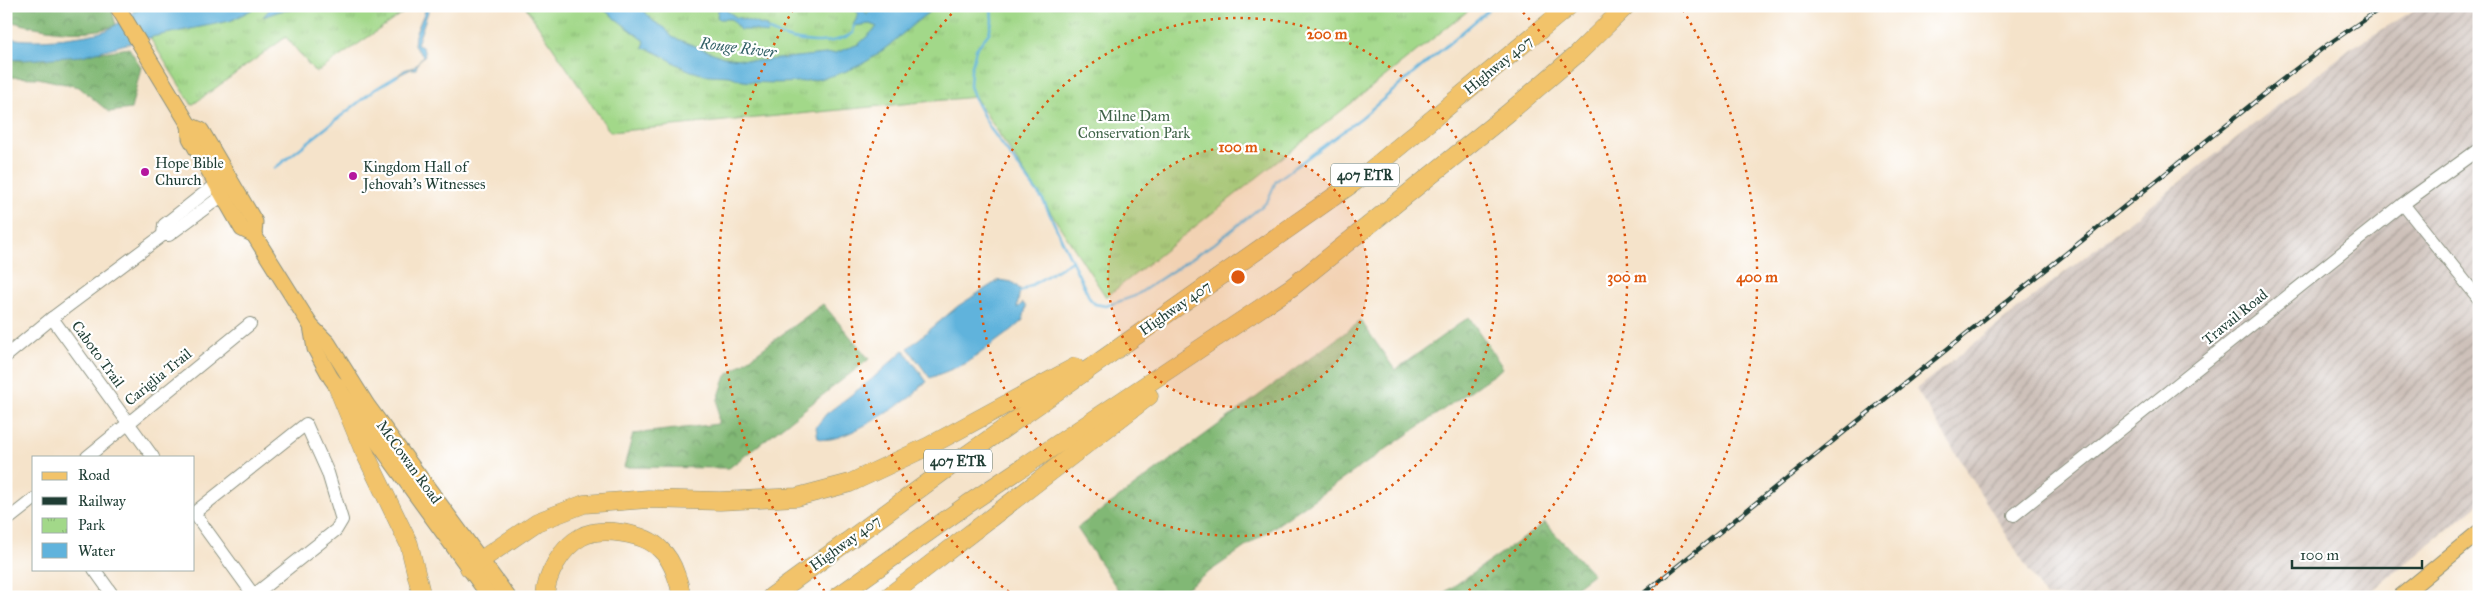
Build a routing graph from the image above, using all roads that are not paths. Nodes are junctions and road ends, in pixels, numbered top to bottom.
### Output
1 (1569, 6) edge
2 (1626, 6) edge
3 (120, 11) edge
4 (2479, 149) edge
5 (223, 187) junction
6 (2403, 204) junction
7 (1292, 287) junction
8 (2479, 299) edge
9 (52, 318) junction
10 (250, 324) dead end
11 (310, 326) junction
12 (1148, 328) junction
13 (6, 356) edge
14 (337, 386) junction
15 (128, 422) junction
16 (88, 456) edge
17 (152, 456) edge
18 (32, 501) edge
19 (195, 512) edge
20 (195, 514) edge
21 (2014, 514) dead end
22 (6, 521) edge
23 (2479, 532) edge
24 (475, 564) junction
25 (95, 570) edge
26 (255, 596) edge
27 (114, 597) edge
28 (422, 597) edge
29 (490, 597) edge
30 (508, 597) edge
31 (545, 597) edge
32 (680, 597) edge
33 (771, 597) edge
34 (838, 597) edge
35 (888, 597) edge
36 (2400, 597) edge

1 - 12 highway, Highway 407 / 407 ETR
2 - 7 highway, 407 ETR
3 - 5 main road, McCowan Road
4 - 6 street, Travail Road
5 - 9 street
5 - 11 main road, McCowan Road
6 - 8 street
6 - 21 street, Travail Road
7 - 34 highway, 407 ETR
7 - 35 highway
9 - 13 street
9 - 15 street, Caboto Trail
10 - 15 street, Cariglia Trail
11 - 14 main road, McCowan Road
11 - 24 main road, McCowan Road
12 - 24 highway
12 - 33 highway, Highway 407 / 407 ETR
14 - 24 main road, McCowan Road
14 - 28 highway
15 - 16 street, Cariglia Trail
15 - 17 street, Caboto Trail
18 - 22 street
19 - 26 street
20 - 26 street
23 - 36 main road
24 - 29 main road, McCowan Road
24 - 30 main road, McCowan Road
25 - 27 street
31 - 32 highway

